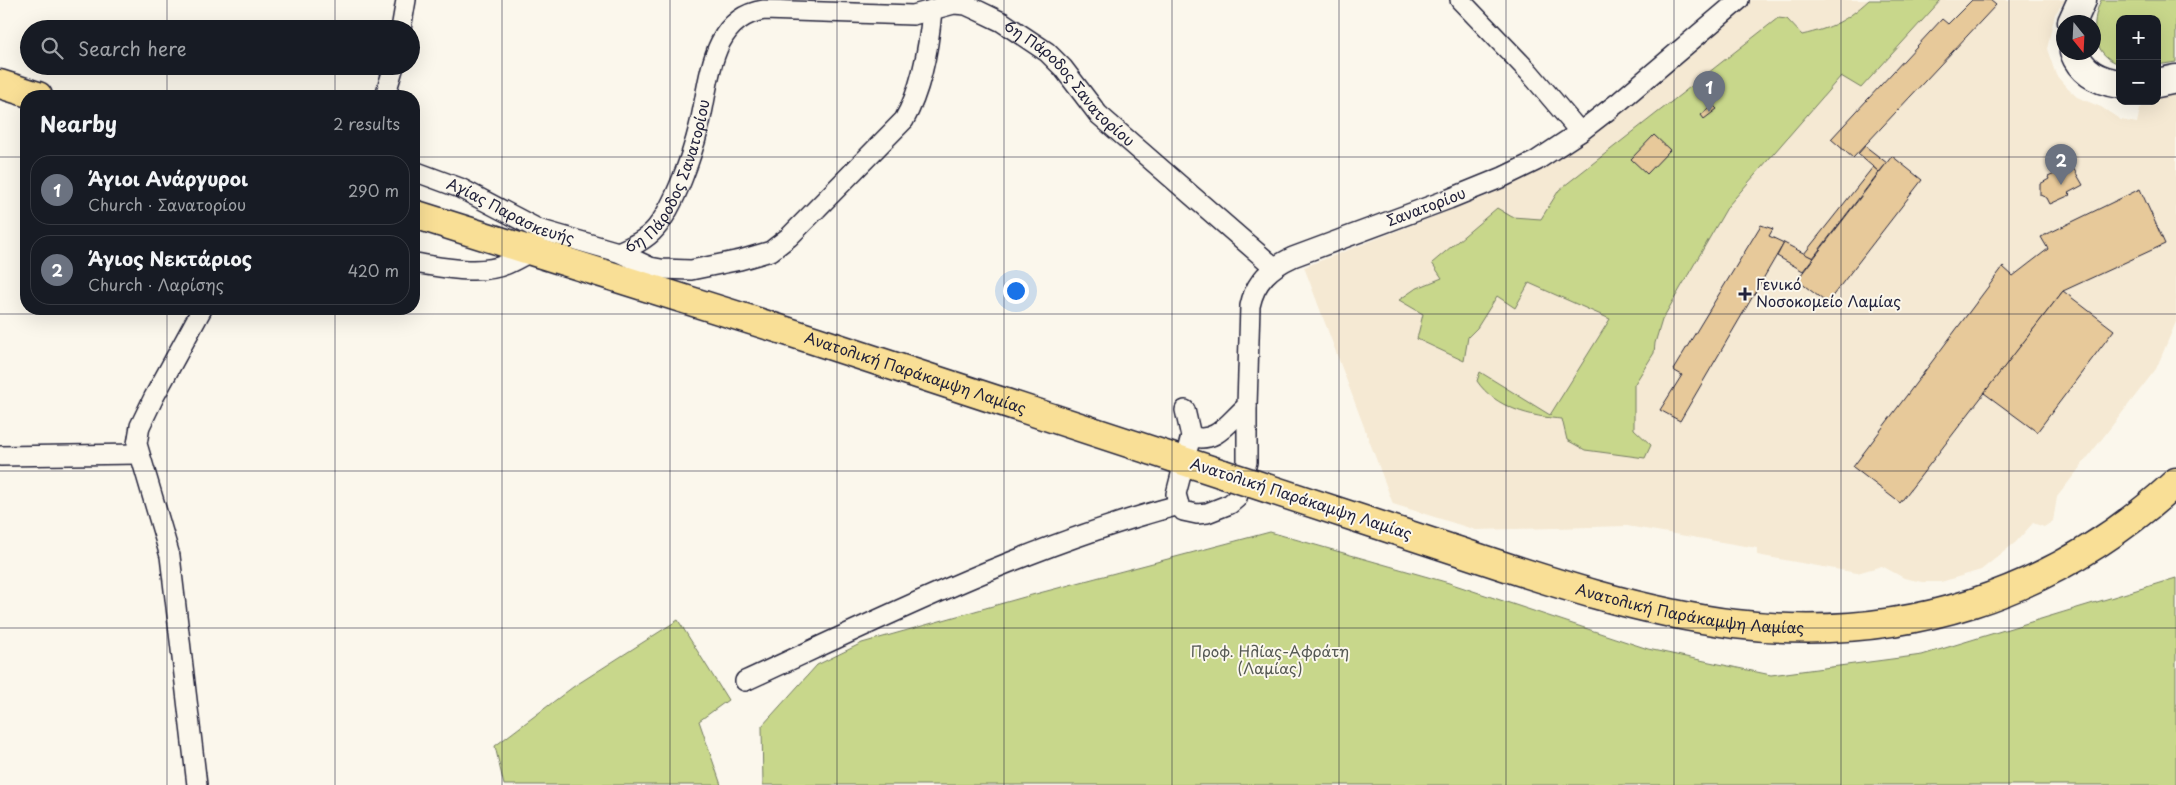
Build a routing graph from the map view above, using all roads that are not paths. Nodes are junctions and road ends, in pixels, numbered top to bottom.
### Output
1 (406, 0) edge
2 (1460, 0) edge
3 (1739, 0) edge
4 (2082, 0) edge
5 (932, 10) junction
6 (2075, 15) edge
7 (403, 20) edge
8 (2078, 60) edge
9 (391, 75) edge
10 (2176, 79) edge
11 (2161, 82) edge
12 (2116, 83) edge
13 (0, 84) edge
14 (20, 90) edge
15 (387, 90) edge
16 (1580, 132) junction
17 (420, 174) edge
18 (420, 216) edge
19 (532, 251) junction
20 (610, 258) junction
21 (420, 264) edge
22 (1274, 267) junction
23 (199, 315) edge
24 (1246, 406) junction
25 (1185, 410) dead end
26 (1188, 448) junction
27 (138, 454) junction
28 (0, 456) edge
29 (2176, 482) edge
30 (1179, 505) junction
31 (745, 681) dead end
32 (197, 785) edge

1 - 7 street
2 - 16 street
3 - 16 street, Σανατορίου
4 - 6 main road
5 - 20 street, Αγίας Παρασκευής
5 - 20 street, 6η Πάροδος Σανατορίου
5 - 22 street, 6η Πάροδος Σανατορίου
8 - 12 main road
9 - 15 street
10 - 11 main road
13 - 14 main road
16 - 22 street, Σανατορίου
17 - 20 street, Αγίας Παρασκευής
18 - 19 main road, Ανατολική Παράκαμψη Λαμίας
19 - 20 main road, Ανατολική Παράκαμψη Λαμίας
19 - 21 street
20 - 26 main road, Ανατολική Παράκαμψη Λαμίας
22 - 24 street, Σανατορίου
23 - 27 street
24 - 26 street
24 - 30 street, Σανατορίου
25 - 26 street
26 - 29 main road, Ανατολική Παράκαμψη Λαμίας, bridge
26 - 30 street
27 - 28 street
27 - 32 street
30 - 31 street

